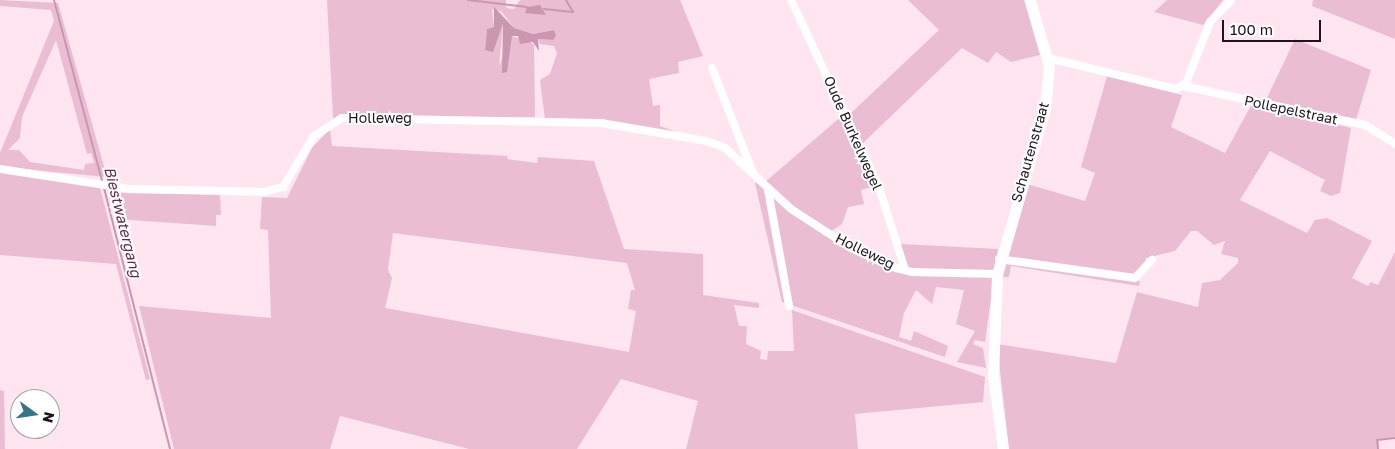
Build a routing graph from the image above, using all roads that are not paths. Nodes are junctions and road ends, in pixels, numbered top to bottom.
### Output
1 (791, 0) edge
2 (1030, 0) edge
3 (1231, 0) edge
4 (1048, 58) junction
5 (712, 68) dead end
6 (1183, 86) junction
7 (1395, 144) edge
8 (0, 169) edge
9 (753, 176) junction
10 (768, 190) junction
11 (999, 259) junction
12 (1152, 260) dead end
13 (905, 270) junction
14 (997, 274) junction
15 (789, 306) dead end
16 (1004, 449) edge

1 - 13 street, Oude Burkelwegel
2 - 4 street, Schautenstraat
3 - 6 street
4 - 6 street, Pollepelstraat
4 - 11 street, Schautenstraat
5 - 9 street, Holleweg
6 - 7 street, Pollepelstraat
8 - 9 street, Holleweg
9 - 10 street, Holleweg
10 - 13 street, Holleweg
10 - 15 street
11 - 12 street
11 - 14 street, Schautenstraat
13 - 14 street, Holleweg
14 - 16 street, Schautenstraat

